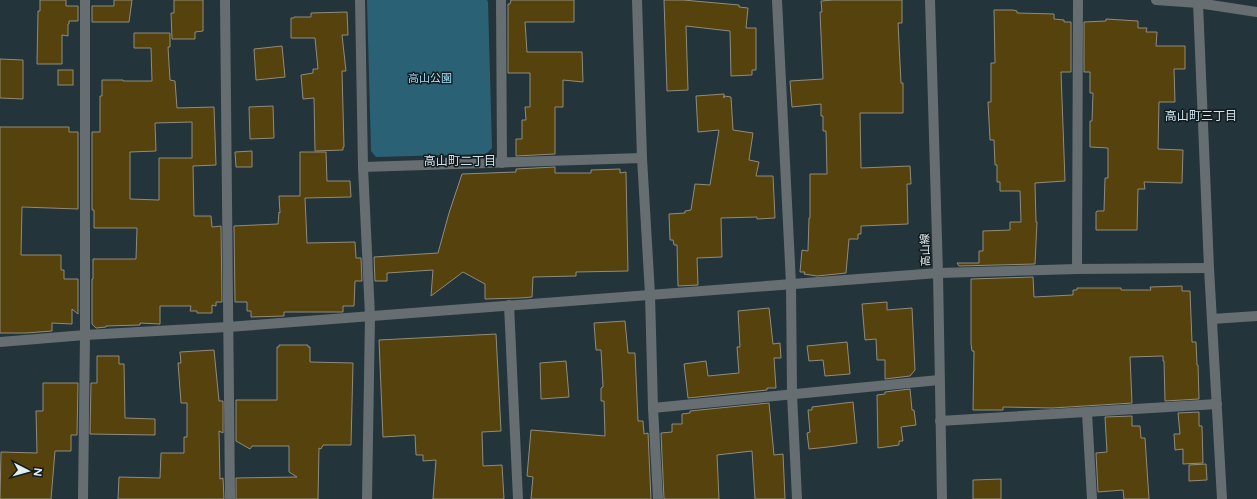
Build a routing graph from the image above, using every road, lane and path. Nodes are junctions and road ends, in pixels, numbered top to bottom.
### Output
1 (85, 0) edge
2 (225, 0) edge
3 (360, 0) edge
4 (501, 0) edge
5 (637, 0) edge
6 (777, 0) edge
7 (930, 0) edge
8 (1078, 0) edge
9 (1156, 0) edge
10 (1198, 3) junction
11 (1257, 12) edge
12 (642, 158) junction
13 (502, 162) junction
14 (363, 167) junction
15 (1209, 268) junction
16 (1077, 269) junction
17 (938, 272) junction
18 (791, 284) junction
19 (650, 294) junction
20 (509, 305) junction
21 (370, 316) junction
22 (1257, 316) edge
23 (1212, 319) junction
24 (228, 327) junction
25 (85, 335) junction
26 (0, 342) edge
27 (939, 380) junction
28 (792, 394) junction
29 (1217, 404) junction
30 (653, 408) junction
31 (1088, 412) junction
32 (940, 422) junction
33 (84, 499) edge
34 (230, 499) edge
35 (367, 499) edge
36 (518, 499) edge
37 (658, 499) edge
38 (797, 499) edge
39 (942, 499) edge
40 (1092, 499) edge
41 (1222, 499) edge

1 - 25 street
2 - 24 street
3 - 14 street
4 - 13 street
5 - 12 street
6 - 18 street
7 - 17 street, 高山線
8 - 16 street
9 - 10 street
10 - 11 street
10 - 15 street
12 - 13 street
12 - 19 street
13 - 14 street
14 - 21 street
15 - 16 street
15 - 23 street
16 - 17 street
17 - 18 street
17 - 27 street, 高山線
18 - 19 street
18 - 28 street
19 - 20 street
19 - 30 street
20 - 21 street
20 - 36 street
21 - 24 street
21 - 35 street
22 - 23 street
23 - 29 street
24 - 25 street
24 - 34 street
25 - 26 street
25 - 33 street
27 - 28 street
27 - 32 street, 高山線
28 - 30 street
28 - 38 street
29 - 31 street
29 - 41 street
30 - 37 street
31 - 32 street
31 - 40 street
32 - 39 street, 高山線

